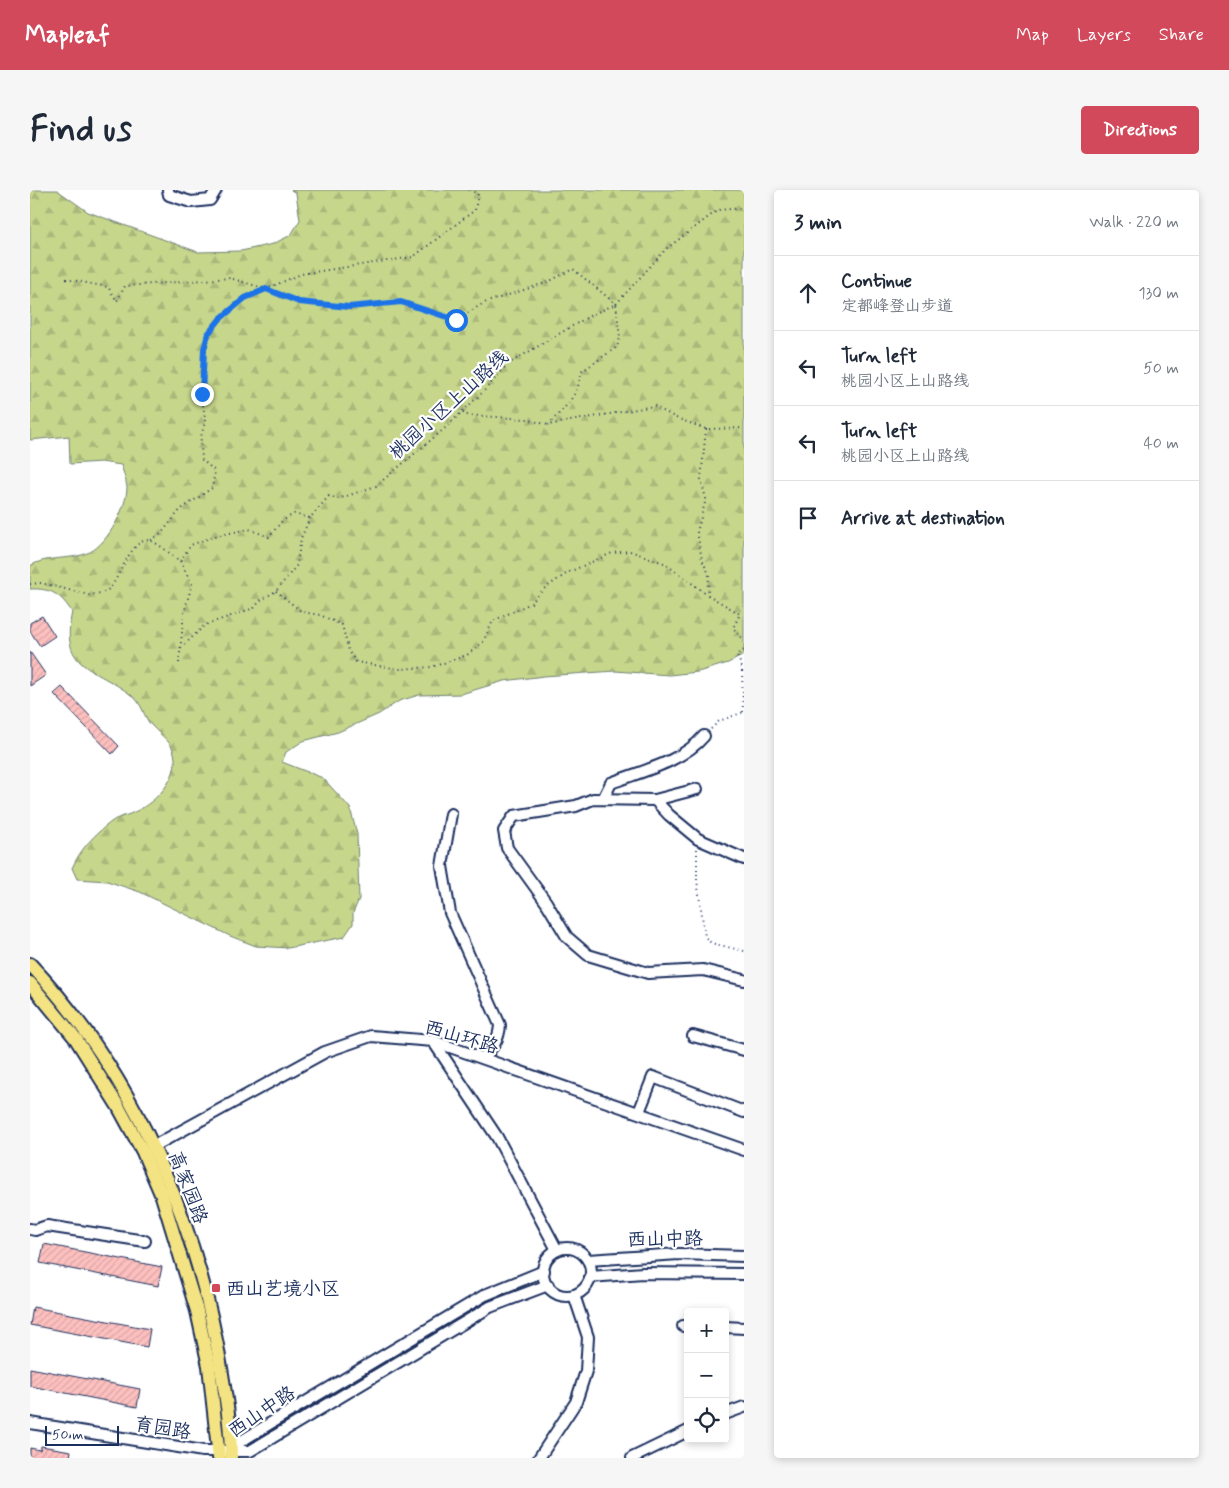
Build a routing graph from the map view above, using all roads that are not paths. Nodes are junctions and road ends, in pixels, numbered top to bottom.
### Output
1 (168, 190) edge
2 (216, 190) edge
3 (704, 736) road end
4 (697, 789) dead end
5 (603, 799) junction
6 (655, 800) junction
7 (451, 814) dead end
8 (744, 859) edge
9 (30, 964) edge
10 (744, 980) edge
11 (30, 982) edge
12 (693, 1036) dead end
13 (433, 1041) junction
14 (744, 1050) edge
15 (483, 1058) junction
16 (639, 1112) junction
17 (744, 1112) edge
18 (154, 1146) junction
19 (744, 1150) edge
20 (30, 1229) edge
21 (145, 1241) dead end
22 (558, 1250) junction
23 (744, 1256) edge
24 (588, 1260) junction
25 (544, 1271) junction
26 (744, 1274) edge
27 (590, 1278) junction
28 (548, 1285) junction
29 (574, 1295) junction
30 (729, 1327) edge
31 (744, 1328) edge
32 (744, 1407) edge
33 (729, 1413) edge
34 (30, 1422) edge
35 (684, 1433) edge
36 (225, 1454) edge
37 (539, 1458) edge
38 (632, 1458) edge

1 - 2 street
3 - 5 street
4 - 6 street
5 - 6 street
5 - 10 street
6 - 8 street
7 - 15 street
9 - 18 main road, 高家园路
11 - 36 main road, 高家园路
12 - 14 street
13 - 15 street, 西山环路
13 - 18 street, 西山环路
13 - 22 street
15 - 16 street, 西山环路
16 - 17 street
16 - 19 street, 西山环路
18 - 36 main road, 高家园路
20 - 21 street
22 - 24 street
22 - 25 street
23 - 24 street, 西山中路
24 - 27 street
25 - 28 street
25 - 36 street, 西山中路
26 - 27 street, 西山中路
27 - 29 street
28 - 29 street
28 - 36 street, 西山中路
29 - 37 street
30 - 31 street
32 - 33 street
34 - 36 street, 育园路
35 - 38 street

